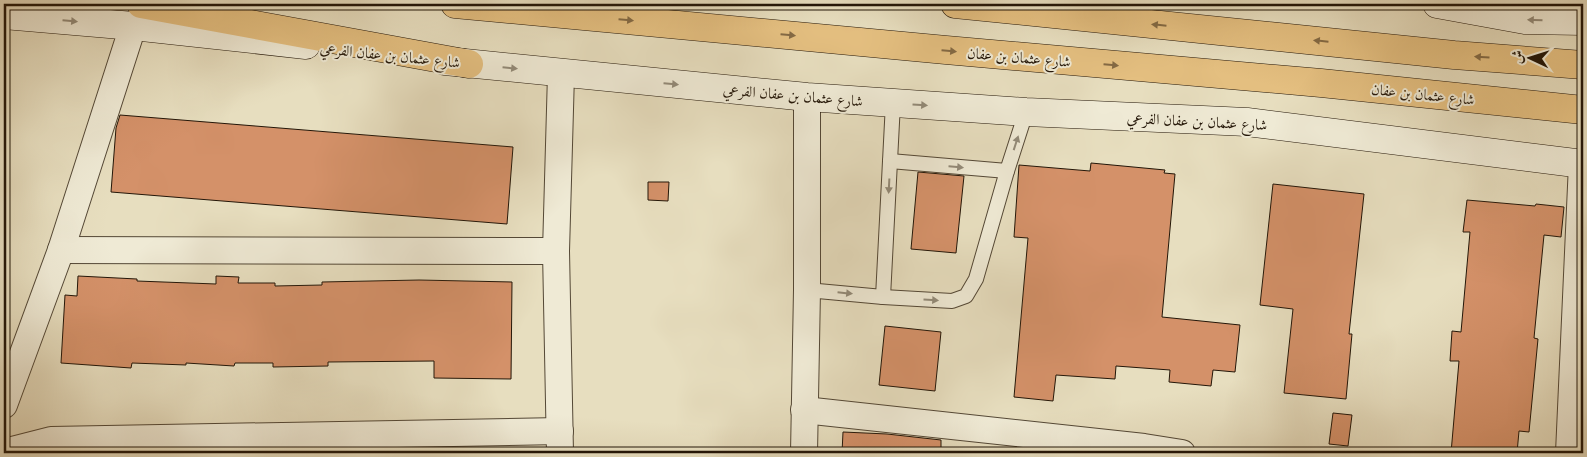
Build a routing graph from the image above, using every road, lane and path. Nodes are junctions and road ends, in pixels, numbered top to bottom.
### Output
1 (455, 4) edge
2 (956, 4) edge
3 (1437, 4) edge
4 (4, 15) edge
5 (137, 15) edge
6 (1583, 22) edge
7 (1583, 64) edge
8 (561, 74) junction
9 (807, 97) junction
10 (893, 103) junction
11 (1583, 110) edge
12 (1026, 112) junction
13 (890, 160) junction
14 (1583, 164) edge
15 (1007, 171) junction
16 (61, 250) junction
17 (556, 251) junction
18 (807, 290) junction
19 (883, 297) junction
20 (4, 404) edge
21 (804, 410) junction
22 (560, 442) edge
23 (275, 445) edge
24 (1144, 450) edge
25 (4, 452) edge
26 (804, 453) edge
27 (1182, 453) edge
28 (1569, 453) edge

1 -> 11 main road, شارع عثمان بن عفان
7 -> 2 main road
6 -> 3 main road
4 -> 5 main road
5 -> 8 main road, شارع عثمان بن عفان الفرعي
5 - 16 street
8 -> 9 main road, شارع عثمان بن عفان الفرعي
8 - 17 street
9 - 10 main road, شارع عثمان بن عفان الفرعي
9 - 18 street
10 -> 12 main road, شارع عثمان بن عفان الفرعي
10 - 13 lane
12 - 14 main road, شارع عثمان بن عفان الفرعي
15 -> 12 lane
13 -> 15 lane
13 -> 19 lane
14 - 28 street
19 -> 15 lane
16 - 17 street
16 - 20 street
17 - 22 street
18 -> 19 lane
18 - 21 street
21 - 24 street
21 - 26 street
22 - 23 street
23 - 25 street
24 - 27 street

